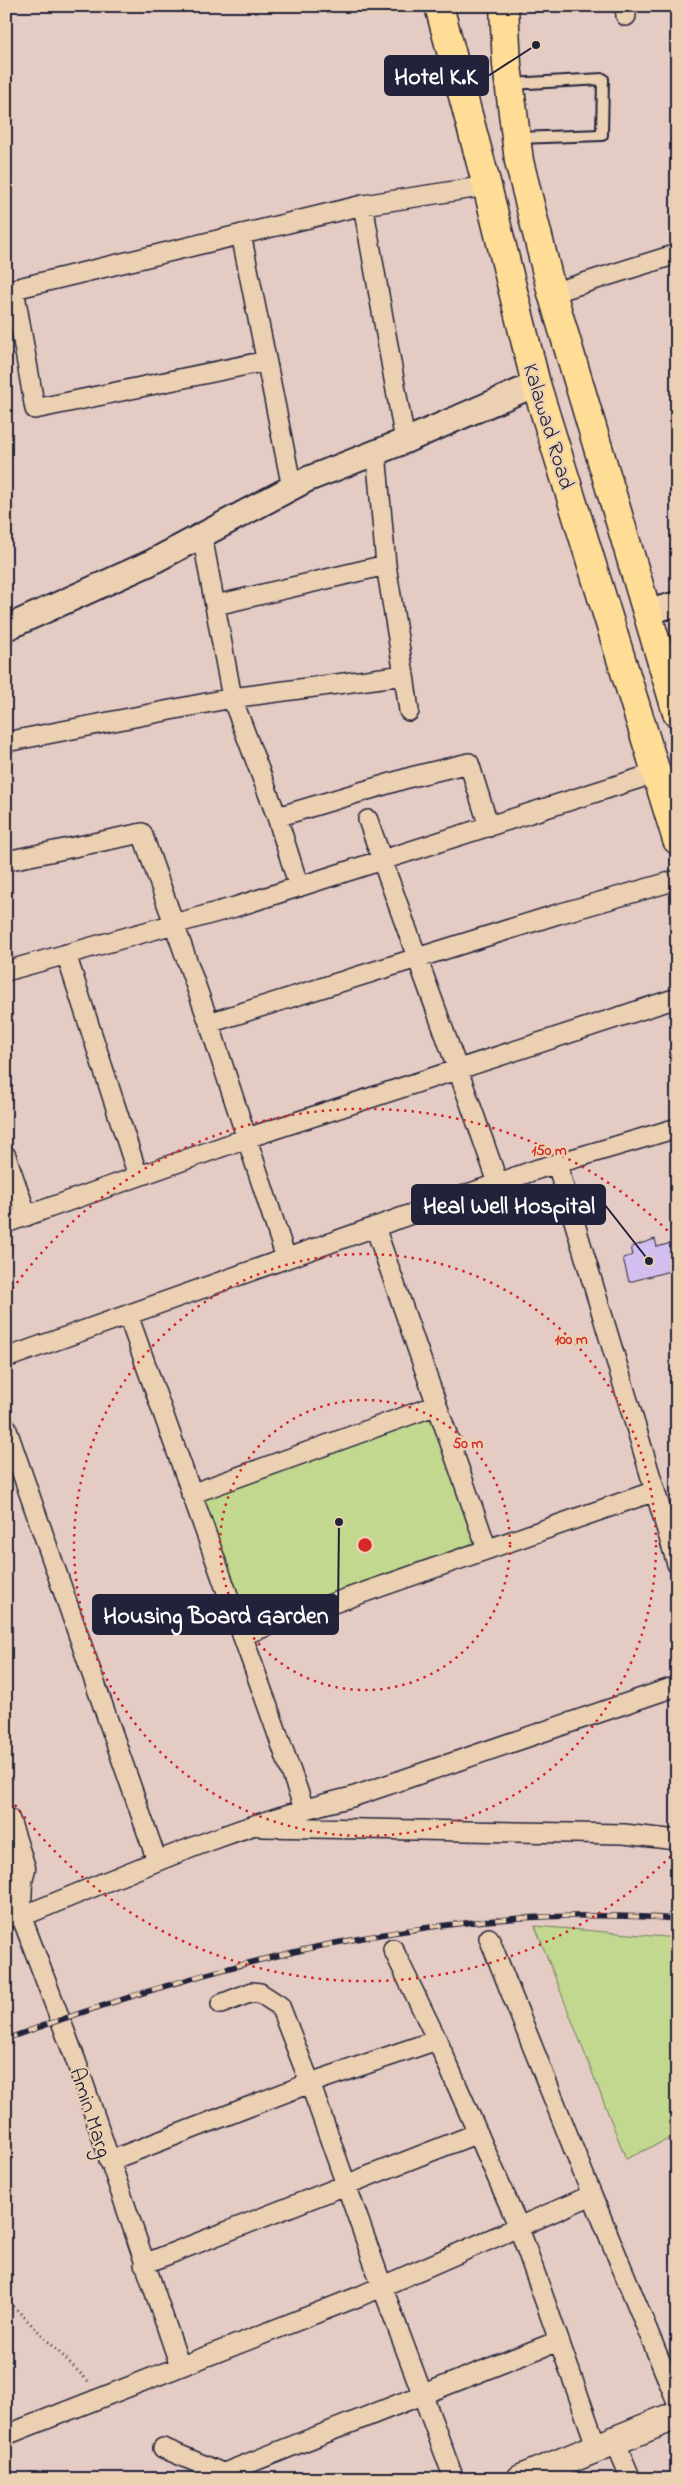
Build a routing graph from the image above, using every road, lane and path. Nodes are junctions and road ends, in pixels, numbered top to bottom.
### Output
1 (504, 6) edge
2 (441, 7) edge
3 (509, 84) junction
4 (516, 138) junction
5 (487, 186) junction
6 (363, 205) junction
7 (241, 234) junction
8 (677, 254) edge
9 (10, 290) edge
10 (552, 293) junction
11 (266, 361) junction
12 (536, 384) junction
13 (405, 441) junction
14 (376, 452) junction
15 (292, 488) junction
16 (202, 535) junction
17 (386, 566) junction
18 (677, 604) edge
19 (216, 605) junction
20 (647, 612) junction
21 (6, 628) edge
22 (404, 675) junction
23 (232, 698) junction
24 (409, 710) dead end
25 (677, 713) edge
26 (6, 742) edge
27 (656, 773) junction
28 (277, 817) junction
29 (368, 820) dead end
30 (489, 827) junction
31 (677, 840) edge
32 (6, 861) edge
33 (382, 861) junction
34 (677, 880) edge
35 (299, 887) junction
36 (174, 924) junction
37 (66, 954) junction
38 (417, 958) junction
39 (6, 971) edge
40 (677, 998) edge
41 (209, 1023) junction
42 (459, 1069) junction
43 (677, 1128) edge
44 (247, 1138) junction
45 (6, 1156) edge
46 (557, 1164) junction
47 (138, 1176) junction
48 (498, 1183) junction
49 (27, 1216) junction
50 (6, 1224) edge
51 (375, 1227) junction
52 (286, 1258) junction
53 (128, 1315) junction
54 (6, 1358) edge
55 (437, 1405) junction
56 (6, 1428) edge
57 (655, 1491) junction
58 (191, 1494) junction
59 (487, 1550) junction
60 (677, 1564) edge
61 (242, 1635) junction
62 (677, 1686) edge
63 (304, 1808) junction
64 (6, 1822) edge
65 (247, 1826) junction
66 (677, 1840) edge
67 (157, 1861) junction
68 (13, 1895) edge
69 (489, 1938) dead end
70 (393, 1949) dead end
71 (221, 2004) dead end
72 (437, 2040) junction
73 (310, 2083) junction
74 (478, 2133) junction
75 (109, 2161) junction
76 (346, 2186) junction
77 (592, 2195) junction
78 (518, 2225) junction
79 (144, 2264) junction
80 (382, 2286) junction
81 (6, 2299) edge
82 (558, 2340) junction
83 (180, 2366) junction
84 (109, 2395) junction
85 (423, 2395) junction
86 (677, 2402) edge
87 (677, 2416) edge
88 (6, 2435) edge
89 (606, 2444) junction
90 (162, 2448) dead end
91 (215, 2476) edge
92 (454, 2479) edge
93 (521, 2479) edge
94 (631, 2479) edge

1 - 3 main road, Kalawad Road
2 - 5 main road, Kalawad Road
3 - 4 main road, Kalawad Road
3 - 4 lane
4 - 10 main road, Kalawad Road
5 - 6 street
5 - 12 main road, Kalawad Road
6 - 7 street
6 - 13 street
7 - 9 street
7 - 11 street
8 - 10 street
9 - 11 street
10 - 20 main road, Kalawad Road
11 - 15 street
12 - 13 street
12 - 27 main road, Kalawad Road
13 - 14 street
14 - 15 street
14 - 17 street
15 - 16 street
16 - 19 street
16 - 21 street
17 - 19 street
17 - 22 street
18 - 20 street
19 - 23 street
20 - 25 main road, Kalawad Road
22 - 23 street
22 - 24 street
23 - 26 street
23 - 28 street
27 - 30 street
27 - 31 main road, Kalawad Road
28 - 30 street
28 - 35 street
29 - 33 street
30 - 33 street
32 - 36 street
33 - 35 street
33 - 38 street
34 - 38 street
35 - 36 street
36 - 37 street
36 - 41 street
37 - 39 street
37 - 47 street
38 - 41 street
38 - 42 street
40 - 42 street
41 - 44 street
42 - 44 street
42 - 48 street
43 - 46 street
44 - 47 street
44 - 52 street
45 - 49 street
46 - 48 street
46 - 57 street
47 - 49 street
48 - 51 street
49 - 50 street
51 - 52 street
51 - 55 street
52 - 53 street
53 - 54 street
53 - 58 street
55 - 58 street
55 - 59 street
56 - 67 street
57 - 59 street
57 - 60 street
58 - 61 street
59 - 61 street
61 - 63 street
62 - 63 street
63 - 65 street
64 - 68 main road
65 - 66 street
65 - 67 street
67 - 68 street
68 - 75 street, Amin Marg
69 - 77 street
70 - 72 street
71 - 73 street
72 - 73 street
72 - 74 street
73 - 75 street
73 - 76 street
74 - 76 street
74 - 78 street
75 - 79 street, Amin Marg
76 - 79 street
76 - 80 street
77 - 78 street
77 - 86 street
78 - 80 street
78 - 82 street
79 - 83 street, Amin Marg
80 - 83 street
80 - 85 street
81 - 84 path
82 - 85 street
82 - 89 street
83 - 84 street
84 - 88 street
85 - 91 street
85 - 92 street
87 - 89 main road
89 - 93 main road
89 - 94 street
90 - 91 street

